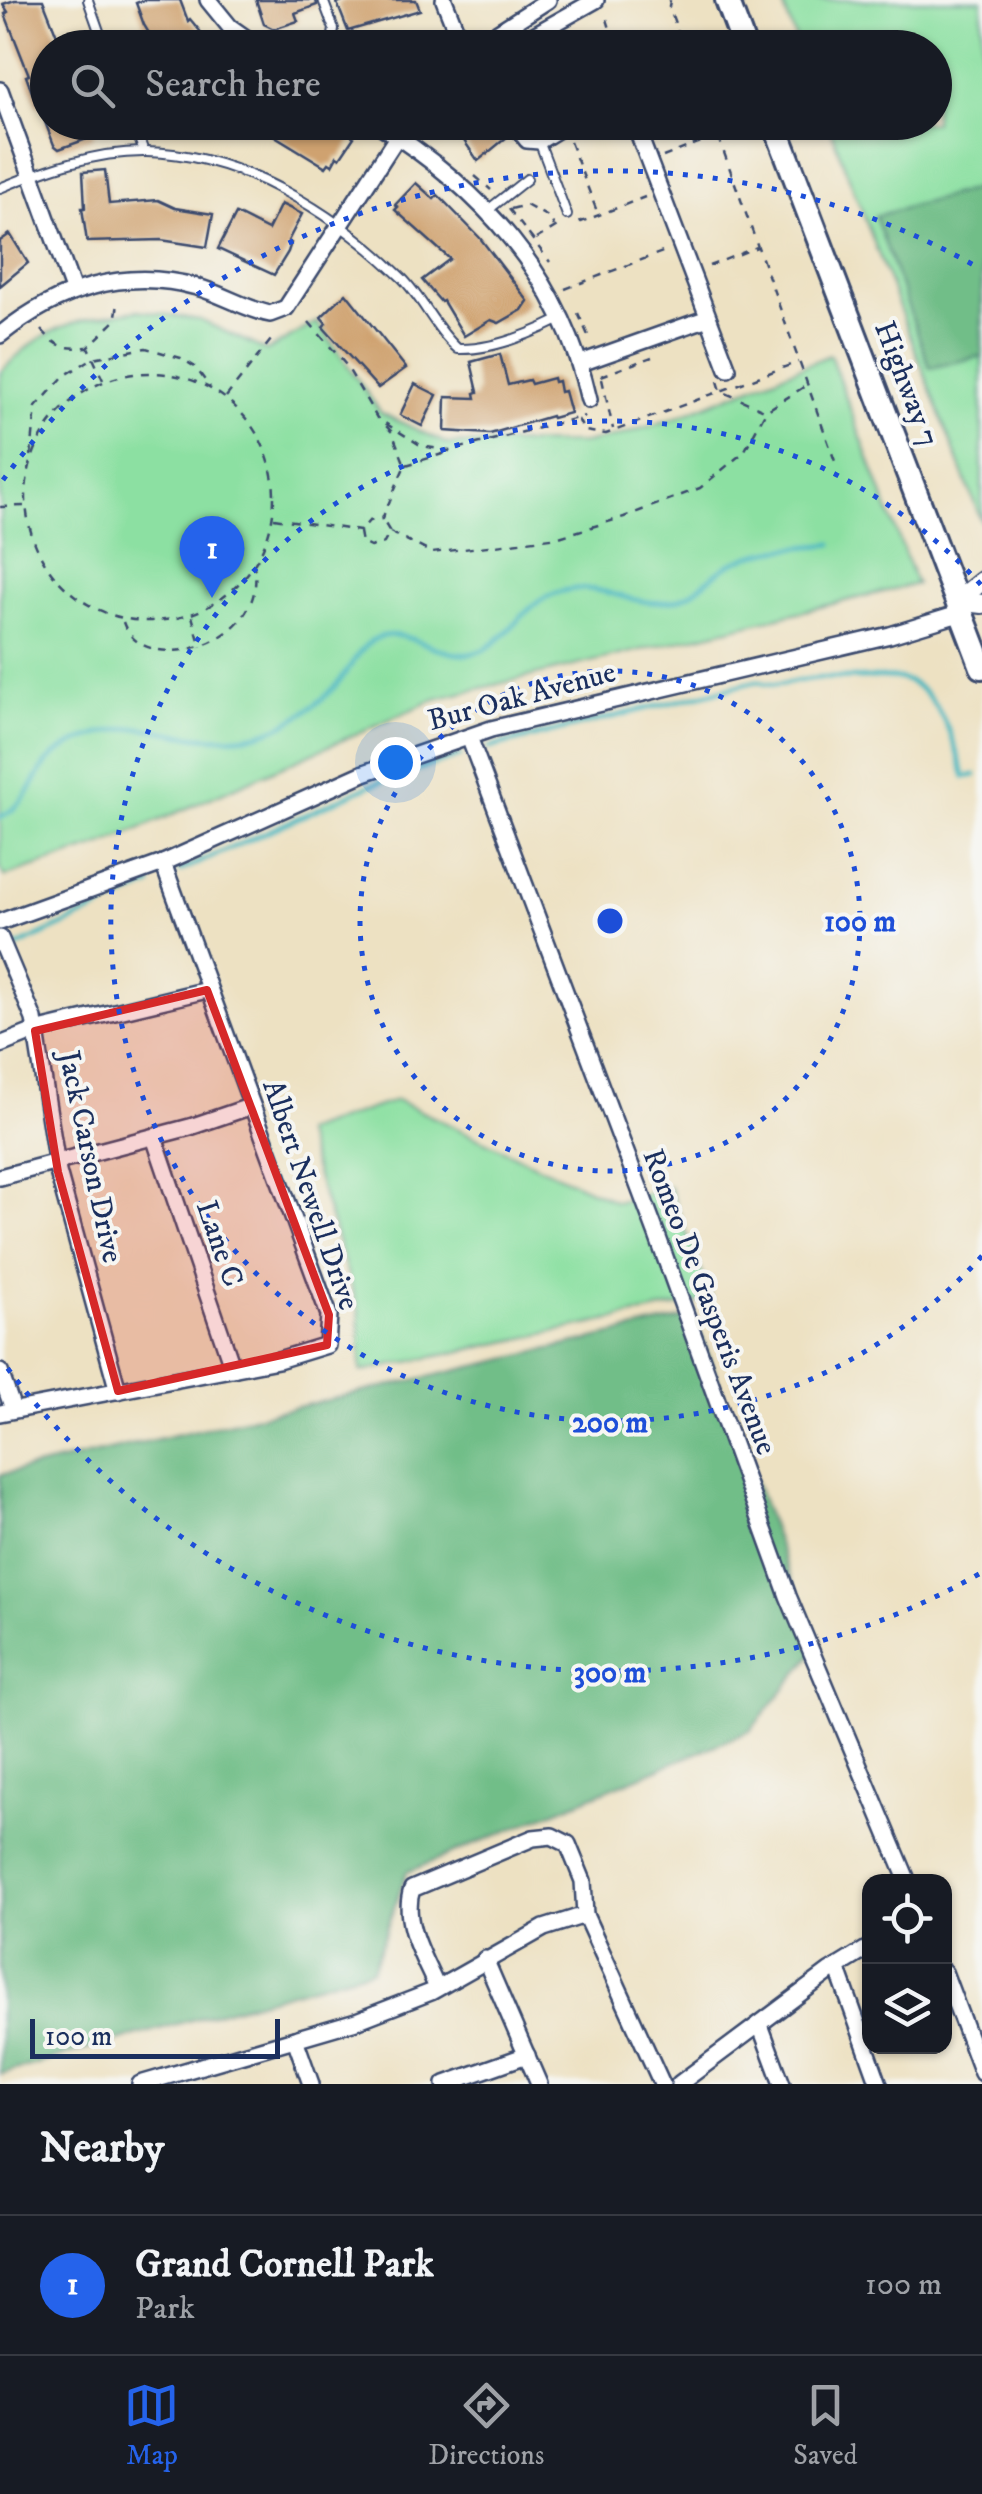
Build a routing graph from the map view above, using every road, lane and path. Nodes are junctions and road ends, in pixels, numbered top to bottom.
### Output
1 (88, 0) edge
2 (208, 0) edge
3 (323, 0) edge
4 (444, 0) edge
5 (548, 0) edge
6 (596, 0) edge
7 (670, 0) edge
8 (727, 0) edge
9 (607, 20) dead end
10 (99, 30) edge
11 (234, 30) edge
12 (334, 30) edge
13 (456, 30) edge
14 (501, 30) edge
15 (543, 30) edge
16 (610, 30) edge
17 (677, 30) edge
18 (738, 30) edge
19 (0, 90) edge
20 (140, 140) edge
21 (395, 140) edge
22 (401, 140) edge
23 (526, 140) edge
24 (573, 140) edge
25 (641, 140) edge
26 (708, 140) edge
27 (719, 140) edge
28 (781, 140) edge
29 (539, 141) joint
30 (144, 152) junction
31 (658, 159) dead end
32 (31, 175) junction
33 (527, 179) dead end
34 (0, 188) edge
35 (652, 195) dead end
36 (488, 210) junction
37 (510, 210) dead end
38 (599, 215) junction
39 (579, 218) dead end
40 (567, 219) joint
41 (340, 226) junction
42 (554, 227) junction
43 (534, 240) dead end
44 (759, 247) junction
45 (671, 248) dead end
46 (700, 270) dead end
47 (565, 288) dead end
48 (73, 290) junction
49 (118, 304) dead end
50 (708, 318) junction
51 (561, 319) junction
52 (309, 322) dead end
53 (42, 330) dead end
54 (0, 335) edge
55 (271, 340) dead end
56 (88, 347) junction
57 (657, 354) dead end
58 (93, 358) junction
59 (799, 361) junction
60 (581, 363) junction
61 (722, 372) joint
62 (601, 376) dead end
63 (104, 381) junction
64 (807, 385) junction
65 (212, 389) junction
66 (721, 390) junction
67 (226, 398) junction
68 (590, 400) dead end
69 (766, 410) junction
70 (377, 418) junction
71 (449, 451) junction
72 (30, 462) junction
73 (836, 464) dead end
74 (404, 465) junction
75 (0, 506) edge
76 (26, 506) junction
77 (272, 518) junction
78 (382, 519) junction
79 (360, 531) junction
80 (390, 532) junction
81 (254, 564) junction
82 (982, 581) edge
83 (967, 606) edge
84 (191, 614) junction
85 (122, 619) junction
86 (201, 649) junction
87 (982, 667) edge
88 (469, 737) junction
89 (162, 862) junction
90 (0, 922) edge
91 (0, 938) edge
92 (207, 990) junction
93 (36, 1031) junction
94 (0, 1045) edge
95 (252, 1106) junction
96 (154, 1137) junction
97 (57, 1162) junction
98 (0, 1176) edge
99 (233, 1369) junction
100 (0, 1372) edge
101 (118, 1391) junction
102 (6, 1411) edge
103 (905, 1874) edge
104 (585, 1915) junction
105 (862, 1952) edge
106 (485, 1959) junction
107 (837, 1967) junction
108 (436, 1988) junction
109 (952, 1993) edge
110 (760, 2025) junction
111 (295, 2039) junction
112 (527, 2055) junction
113 (982, 2073) edge
114 (140, 2084) edge
115 (311, 2084) edge
116 (445, 2084) edge
117 (539, 2084) edge
118 (662, 2084) edge
119 (678, 2084) edge
120 (782, 2084) edge
121 (879, 2084) edge

1 - 10 lane
2 - 11 street
3 - 12 lane
4 - 13 street
5 - 14 street
6 - 15 street
7 - 17 path
8 - 18 main road
9 - 16 path
19 - 32 street
20 - 30 lane
21 - 41 street
22 - 36 street
23 - 29 street
24 - 38 path
25 - 50 street
26 - 31 path
27 - 44 path
28 - 83 main road, Highway 7
29 - 40 lane
30 - 32 lane
30 - 41 lane
32 - 34 lane
32 - 48 street
33 - 36 lane
35 - 38 path
36 - 51 street
37 - 42 path
38 - 39 path
40 - 42 path
41 - 48 street
41 - 51 lane
42 - 43 path
44 - 46 path
44 - 59 path
45 - 47 path
48 - 54 street
49 - 56 path
50 - 60 street
50 - 61 street
51 - 60 street
52 - 70 path
53 - 56 path
55 - 67 path
56 - 58 path
57 - 62 path
58 - 63 path
58 - 65 path
58 - 72 path
59 - 64 path
59 - 66 path
60 - 68 street
61 - 66 path
63 - 65 path
63 - 72 path
64 - 69 path
64 - 73 path
65 - 67 path
66 - 69 path
66 - 71 path
67 - 77 path
69 - 80 path
70 - 71 path
70 - 74 path
71 - 74 path
72 - 76 path
74 - 78 path
75 - 76 path
76 - 85 path
77 - 79 path
77 - 81 path
78 - 79 path
78 - 80 path
79 - 80 path
81 - 84 path
81 - 86 path
82 - 83 street, Bur Oak Avenue
83 - 87 main road, Highway 7
83 - 88 street, Bur Oak Avenue
84 - 85 path
84 - 86 path
85 - 86 path
88 - 89 street, Bur Oak Avenue
88 - 103 street, Romeo De Gasperis Avenue
89 - 90 street, Bur Oak Avenue
89 - 92 street, Albert Newell Drive
91 - 93 street, Jack Carson Drive
92 - 93 street
92 - 95 street, Albert Newell Drive
93 - 94 street
93 - 97 street, Jack Carson Drive
95 - 96 street
95 - 99 street, Albert Newell Drive
96 - 97 street
96 - 99 street, Lane C
97 - 98 street
97 - 101 street, Jack Carson Drive
99 - 101 street, Albert Newell Drive
100 - 102 street
101 - 102 street, Albert Newell Drive
104 - 106 street
104 - 108 street
104 - 118 street
105 - 107 street
106 - 108 street
106 - 112 street
107 - 110 street
107 - 121 street
108 - 111 street
109 - 113 street
110 - 119 street
110 - 120 street
111 - 114 street
111 - 115 street
112 - 116 street
112 - 117 street

